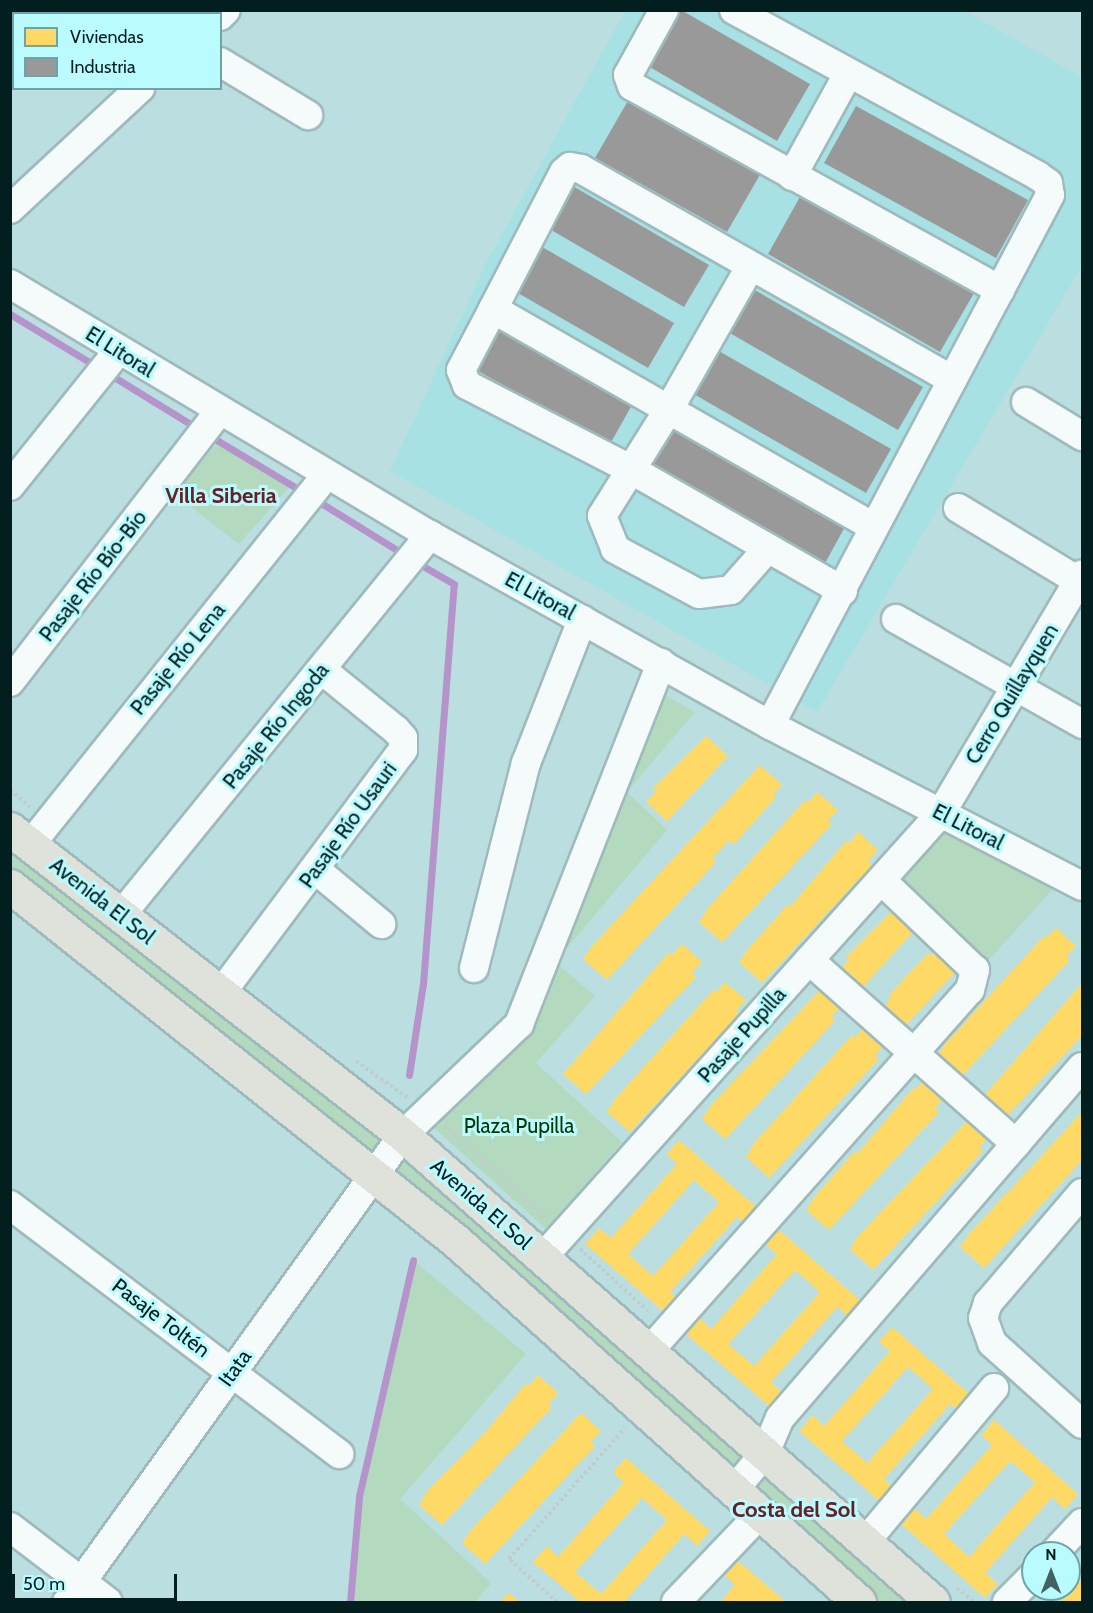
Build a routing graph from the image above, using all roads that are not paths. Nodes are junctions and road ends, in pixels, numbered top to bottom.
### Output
1 (664, 10) edge
2 (734, 10) edge
3 (222, 63) edge
4 (848, 74) junction
5 (138, 90) edge
6 (308, 115) dead end
7 (792, 176) junction
8 (10, 208) edge
9 (750, 267) junction
10 (10, 284) edge
11 (1000, 290) junction
12 (493, 309) junction
13 (118, 351) junction
14 (952, 380) junction
15 (1026, 402) dead end
16 (669, 409) junction
17 (219, 412) junction
18 (1083, 436) edge
19 (632, 470) junction
20 (327, 474) junction
21 (10, 486) edge
22 (958, 508) dead end
23 (873, 527) junction
24 (430, 536) junction
25 (768, 548) junction
26 (1081, 580) edge
27 (843, 591) junction
28 (896, 619) dead end
29 (582, 620) junction
30 (661, 663) junction
31 (322, 670) junction
32 (10, 682) edge
33 (1016, 688) junction
34 (1083, 724) edge
35 (770, 725) junction
36 (941, 813) junction
37 (20, 837) edge
38 (316, 870) junction
39 (881, 880) junction
40 (10, 886) edge
41 (1083, 886) edge
42 (121, 915) junction
43 (381, 924) dead end
44 (809, 960) junction
45 (474, 968) dead end
46 (221, 993) junction
47 (914, 1053) junction
48 (1083, 1067) edge
49 (403, 1135) junction
50 (1016, 1144) junction
51 (374, 1173) junction
52 (1083, 1193) edge
53 (10, 1205) edge
54 (542, 1258) junction
55 (650, 1350) junction
56 (232, 1371) junction
57 (994, 1388) dead end
58 (1083, 1424) edge
59 (765, 1453) junction
60 (339, 1454) dead end
61 (733, 1491) junction
62 (760, 1514) junction
63 (1083, 1523) edge
64 (10, 1527) edge
65 (1066, 1541) edge
66 (865, 1542) junction
67 (1021, 1587) edge
68 (75, 1592) edge
69 (108, 1602) edge
70 (676, 1602) edge
71 (859, 1602) edge
72 (933, 1602) edge
73 (1007, 1602) edge

1 - 7 street
2 - 4 street
3 - 6 street
4 - 7 street
4 - 11 street
5 - 8 street
7 - 11 street
9 - 12 street
9 - 14 street
9 - 16 street
10 - 13 street, El Litoral
11 - 14 street
12 - 16 street
12 - 19 street
13 - 17 street, El Litoral
13 - 21 street
14 - 23 street
15 - 18 street
16 - 19 street
16 - 23 street
17 - 20 street, El Litoral
17 - 32 street, Pasaje Río Bío-Bío
19 - 25 street
19 - 25 street
20 - 24 street, El Litoral
20 - 37 street, Pasaje Río Lena
22 - 26 street
23 - 27 street
24 - 29 street, El Litoral
24 - 31 street, Pasaje Río Ingoda
25 - 27 street
26 - 33 street, Cerro Quíllayquen
27 - 35 street
28 - 33 street
29 - 30 street, El Litoral
29 - 45 street
30 - 35 street, El Litoral
30 - 49 street, Itata
31 - 38 street, Pasaje Río Usauri
31 - 42 street, Pasaje Río Ingoda
33 - 34 street
33 - 36 street, Cerro Quíllayquen
35 - 36 street, El Litoral
36 - 39 street, Pasaje Pupilla
36 - 41 street, El Litoral
37 - 42 main road, Avenida El Sol
38 - 43 street
38 - 46 street, Pasaje Río Usauri
39 - 44 street, Pasaje Pupilla
39 - 47 street
40 - 51 main road
42 - 46 main road, Avenida El Sol
44 - 47 street
44 - 54 street, Pasaje Pupilla
46 - 49 main road, Avenida El Sol
47 - 50 street
47 - 55 street
48 - 50 street
49 - 51 street, Itata
49 - 54 main road, Avenida El Sol
50 - 59 street
51 - 56 street, Itata
51 - 61 main road
52 - 58 street
53 - 56 street, Pasaje Toltén
54 - 55 main road, Avenida El Sol
55 - 59 main road, Avenida El Sol
56 - 60 street, Pasaje Toltén
56 - 68 street, Itata
57 - 66 street
59 - 61 street
59 - 66 main road, Avenida El Sol
61 - 62 main road
62 - 70 street
62 - 71 main road
63 - 65 street
64 - 68 street
66 - 72 main road, Avenida El Sol
67 - 73 street
68 - 69 street

